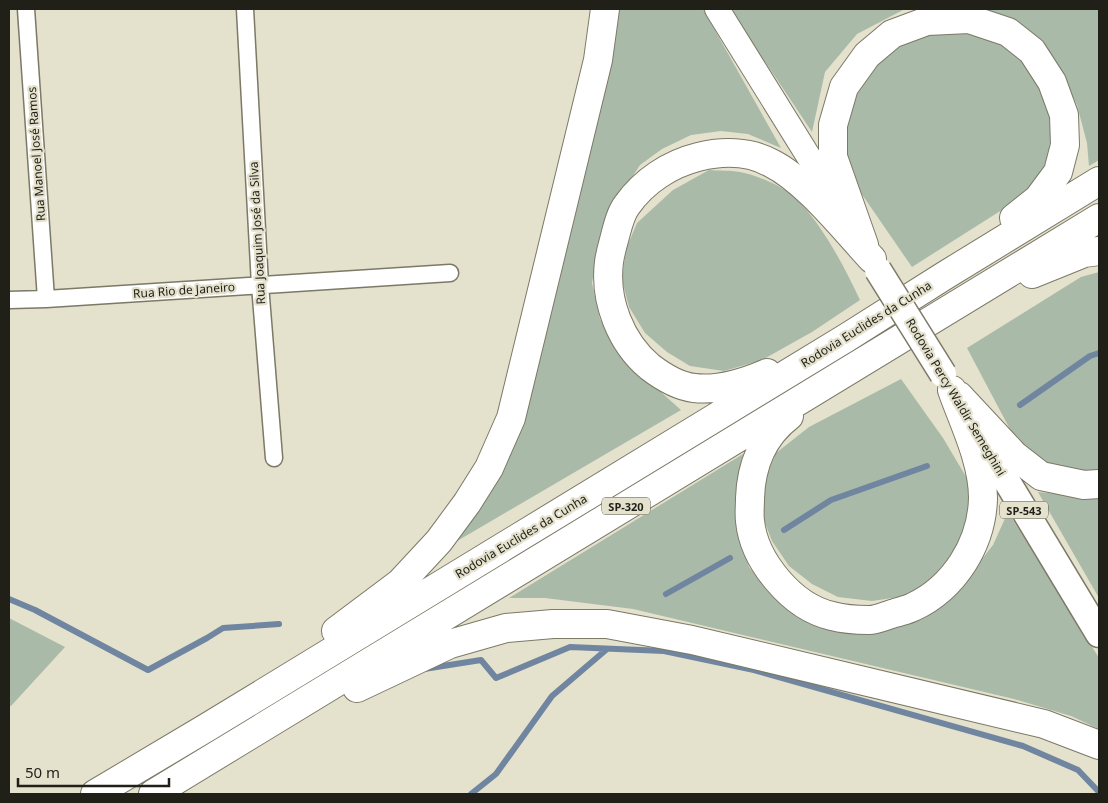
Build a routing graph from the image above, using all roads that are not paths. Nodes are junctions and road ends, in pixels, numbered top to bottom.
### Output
1 (26, 9) edge
2 (245, 9) edge
3 (605, 9) edge
4 (718, 9) edge
5 (1099, 181) edge
6 (1099, 218) edge
7 (1099, 251) edge
8 (872, 260) junction
9 (450, 274) dead end
10 (944, 276) junction
11 (260, 285) junction
12 (46, 299) junction
13 (9, 300) edge
14 (958, 303) junction
15 (846, 338) junction
16 (854, 367) junction
17 (948, 383) junction
18 (274, 458) dead end
19 (1099, 484) edge
20 (1099, 634) edge
21 (206, 728) junction
22 (1099, 745) edge
23 (224, 751) junction
24 (94, 794) edge
25 (154, 794) edge

1 - 12 street, Rua Manoel José Ramos
2 - 11 street, Rua Joaquim José da Silva
3 - 21 highway
4 - 8 main road, Rodovia Percy Waldir Semeghini
5 - 10 highway, Rodovia Euclides da Cunha / SP-320
6 - 14 highway, SP-320
7 - 14 highway
8 - 10 highway
8 - 15 highway
8 - 17 main road, Rodovia Percy Waldir Semeghini / SP-543, bridge
9 - 11 street, Rua Rio de Janeiro
10 - 15 highway, Rodovia Euclides da Cunha / SP-320
11 - 12 street, Rua Rio de Janeiro
11 - 18 street, Rua Joaquim José da Silva
12 - 13 street, Rua Rio de Janeiro
14 - 16 highway, SP-320
15 - 21 highway, Rodovia Euclides da Cunha / SP-320
16 - 17 highway
16 - 23 highway, SP-320
17 - 19 highway
17 - 20 main road, Rodovia Percy Waldir Semeghini / SP-543
21 - 24 highway, Rodovia Euclides da Cunha / SP-320
22 - 23 highway
23 - 25 highway, SP-320

